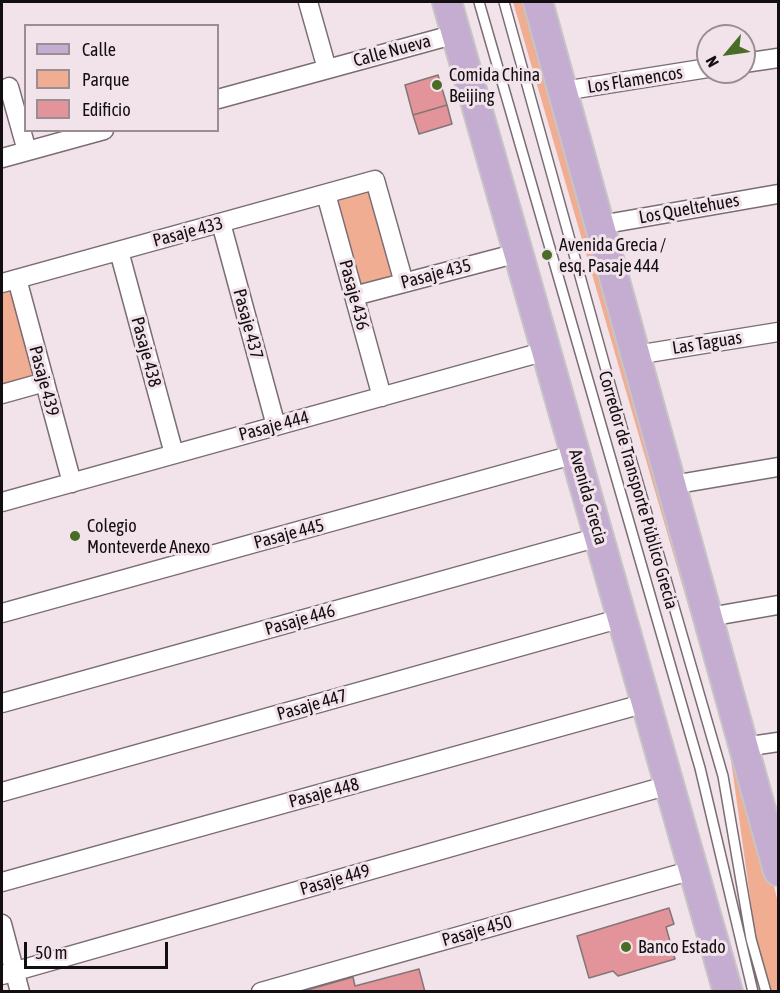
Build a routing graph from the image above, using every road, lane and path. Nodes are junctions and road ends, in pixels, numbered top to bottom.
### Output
1 (308, 2) edge
2 (447, 2) edge
3 (479, 2) edge
4 (504, 2) edge
5 (538, 2) edge
6 (456, 34) junction
7 (778, 58) edge
8 (756, 61) edge
9 (327, 69) junction
10 (696, 71) edge
11 (9, 87) dead end
12 (562, 91) junction
13 (219, 96) edge
14 (97, 132) edge
15 (27, 151) junction
16 (2, 159) edge
17 (326, 194) junction
18 (778, 194) edge
19 (221, 223) junction
20 (600, 225) junction
21 (119, 251) junction
22 (518, 253) junction
23 (9, 281) edge
24 (404, 283) junction
25 (354, 296) junction
26 (778, 332) edge
27 (546, 351) junction
28 (636, 355) junction
29 (45, 382) junction
30 (2, 394) edge
31 (382, 397) junction
32 (276, 426) junction
33 (174, 454) junction
34 (576, 454) junction
35 (778, 467) edge
36 (72, 483) junction
37 (672, 485) junction
38 (2, 502) edge
39 (599, 537) junction
40 (778, 605) edge
41 (2, 613) edge
42 (709, 617) junction
43 (622, 618) junction
44 (646, 703) junction
45 (2, 704) edge
46 (778, 742) edge
47 (744, 747) junction
48 (669, 785) junction
49 (2, 792) edge
50 (693, 870) junction
51 (778, 871) edge
52 (2, 882) edge
53 (2, 924) edge
54 (8, 973) edge
55 (20, 992) edge
56 (261, 992) edge
57 (728, 992) edge
58 (753, 992) edge
59 (766, 992) edge

1 - 9 street
2 - 6 main road, Avenida Grecia
3 - 58 lane, Corredor de Transporte Público Grecia
4 - 59 lane, Corredor de Transporte Público Grecia
5 - 12 main road
6 - 9 street, Calle Nueva
6 - 22 main road, Avenida Grecia
7 - 8 street
9 - 13 street, Calle Nueva
10 - 12 street, Los Flamencos
11 - 15 street
12 - 20 main road
14 - 15 street
15 - 16 street
17 - 19 street, Pasaje 433
17 - 24 street, Pasaje 433
17 - 25 street, Pasaje 436
18 - 20 street, Los Queltehues
19 - 21 street, Pasaje 433
19 - 32 street, Pasaje 437
20 - 28 main road
21 - 23 street, Pasaje 433
21 - 33 street, Pasaje 438
22 - 24 street, Pasaje 435
22 - 27 main road, Avenida Grecia
23 - 29 street, Pasaje 439
24 - 25 street, Pasaje 435
25 - 31 street, Pasaje 436
26 - 28 street, Las Taguas
27 - 31 street, Pasaje 444
27 - 34 main road, Avenida Grecia
28 - 37 main road
29 - 30 street
29 - 36 street, Pasaje 439
31 - 32 street, Pasaje 444
32 - 33 street, Pasaje 444
33 - 36 street, Pasaje 444
34 - 39 main road, Avenida Grecia
34 - 41 street, Pasaje 445
35 - 37 street
36 - 38 street, Pasaje 444
37 - 42 main road
39 - 43 main road, Avenida Grecia
39 - 45 street, Pasaje 446
40 - 42 street
42 - 47 main road
43 - 44 main road, Avenida Grecia
43 - 49 street, Pasaje 447
44 - 48 main road, Avenida Grecia
44 - 52 street, Pasaje 448
46 - 47 street
47 - 51 main road
48 - 50 main road, Avenida Grecia
48 - 54 street, Pasaje 449
50 - 56 street, Pasaje 450
50 - 57 main road, Avenida Grecia
53 - 54 street
54 - 55 street

